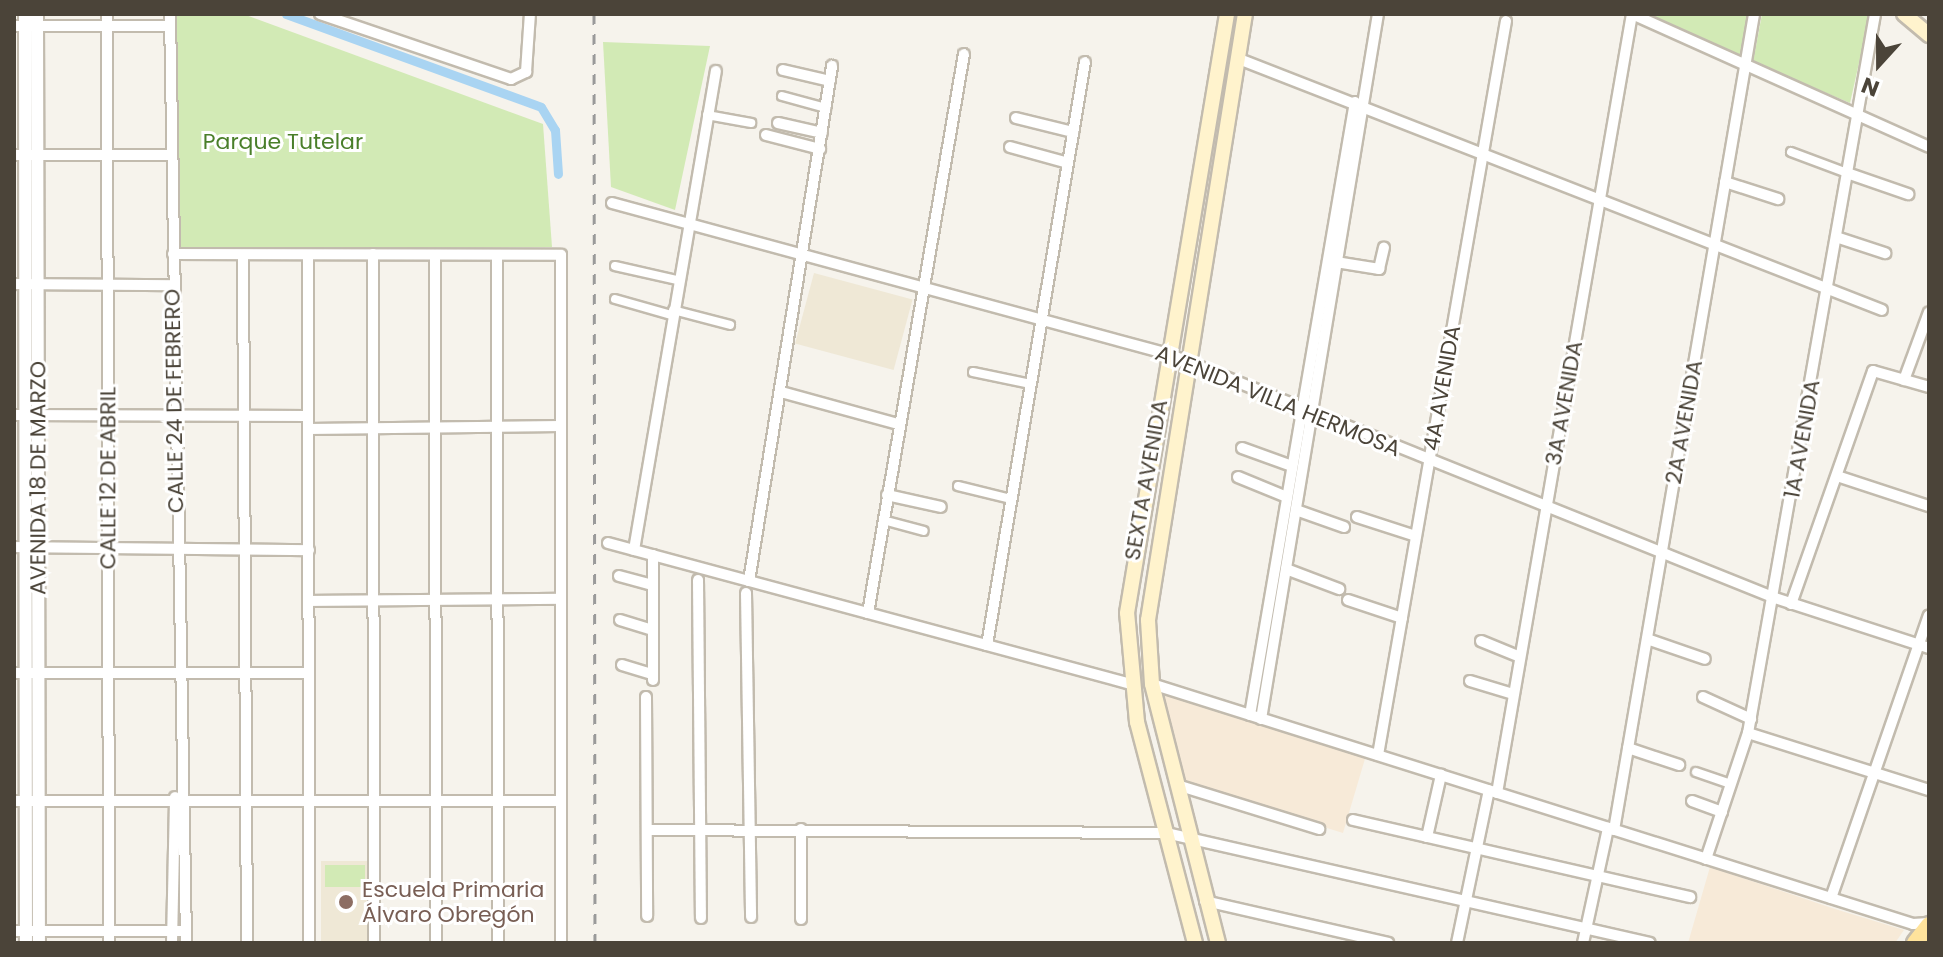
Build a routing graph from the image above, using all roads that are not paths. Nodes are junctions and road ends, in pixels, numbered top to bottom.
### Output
1 (107, 14) edge
2 (170, 14) edge
3 (320, 14) edge
4 (530, 14) edge
5 (1227, 14) edge
6 (1245, 14) edge
7 (1378, 14) edge
8 (1632, 14) edge
9 (1754, 14) edge
10 (1875, 14) edge
11 (1904, 14) edge
12 (28, 21) edge
13 (1506, 21) dead end
14 (107, 26) junction
15 (170, 26) junction
16 (1929, 35) edge
17 (964, 54) dead end
18 (1239, 59) junction
19 (1085, 62) dead end
20 (1746, 65) junction
21 (832, 66) dead end
22 (783, 70) dead end
23 (716, 71) dead end
24 (830, 81) junction
25 (1364, 91) junction
26 (782, 96) dead end
27 (1353, 104) junction
28 (826, 108) junction
29 (1367, 108) junction
30 (707, 115) junction
31 (1857, 115) junction
32 (1016, 118) dead end
33 (751, 123) dead end
34 (778, 123) dead end
35 (1073, 132) junction
36 (822, 133) junction
37 (766, 135) dead end
38 (1010, 147) dead end
39 (1929, 147) edge
40 (820, 149) junction
41 (1791, 152) dead end
42 (107, 154) junction
43 (1482, 154) junction
44 (25, 155) edge
45 (171, 155) junction
46 (1068, 163) junction
47 (1847, 173) junction
48 (1725, 182) junction
49 (1908, 194) dead end
50 (1778, 199) dead end
51 (1599, 200) junction
52 (612, 203) dead end
53 (686, 224) junction
54 (1836, 237) junction
55 (1714, 245) junction
56 (1384, 248) dead end
57 (1885, 253) dead end
58 (173, 254) junction
59 (373, 254) junction
60 (243, 255) junction
61 (308, 255) junction
62 (435, 255) junction
63 (497, 255) junction
64 (804, 257) junction
65 (1326, 260) junction
66 (1340, 263) junction
67 (615, 266) dead end
68 (677, 280) junction
69 (26, 284) edge
70 (107, 284) junction
71 (173, 285) junction
72 (921, 288) junction
73 (1827, 289) junction
74 (615, 299) dead end
75 (1882, 310) dead end
76 (672, 312) junction
77 (1929, 312) edge
78 (1041, 320) junction
79 (730, 325) dead end
80 (1168, 354) junction
81 (1187, 363) junction
82 (973, 372) dead end
83 (1904, 380) junction
84 (1031, 384) junction
85 (1929, 387) edge
86 (781, 392) junction
87 (1301, 410) junction
88 (14, 415) edge
89 (33, 415) junction
90 (108, 415) junction
91 (1313, 415) junction
92 (174, 416) junction
93 (244, 416) junction
94 (308, 416) junction
95 (898, 424) junction
96 (561, 426) junction
97 (435, 427) junction
98 (498, 427) junction
99 (373, 428) junction
100 (308, 429) junction
101 (1242, 448) dead end
102 (1430, 460) junction
103 (1292, 466) junction
104 (1837, 476) junction
105 (1238, 477) dead end
106 (958, 486) dead end
107 (887, 495) junction
108 (1287, 497) junction
109 (1011, 499) junction
110 (1547, 506) junction
111 (1929, 506) edge
112 (941, 507) dead end
113 (1296, 510) junction
114 (1357, 517) dead end
115 (883, 520) junction
116 (1344, 527) dead end
117 (924, 531) dead end
118 (1416, 536) junction
119 (608, 543) dead end
120 (14, 547) edge
121 (33, 547) junction
122 (108, 548) junction
123 (175, 548) junction
124 (245, 549) junction
125 (309, 550) junction
126 (634, 550) junction
127 (1662, 551) junction
128 (653, 555) junction
129 (1284, 562) junction
130 (619, 576) dead end
131 (698, 580) dead end
132 (749, 581) junction
133 (653, 585) junction
134 (1339, 589) dead end
135 (746, 593) dead end
136 (1775, 598) junction
137 (561, 599) junction
138 (373, 600) junction
139 (436, 600) junction
140 (498, 600) junction
141 (1348, 600) dead end
142 (309, 601) junction
143 (1791, 604) junction
144 (868, 613) junction
145 (1929, 615) edge
146 (1402, 618) junction
147 (620, 620) dead end
148 (653, 630) junction
149 (1647, 639) junction
150 (1481, 641) dead end
151 (987, 645) junction
152 (1924, 646) edge
153 (1520, 657) junction
154 (1705, 659) dead end
155 (622, 665) dead end
156 (14, 673) edge
157 (34, 673) junction
158 (108, 673) junction
159 (177, 673) junction
160 (245, 673) junction
161 (308, 673) junction
162 (1470, 681) dead end
163 (1131, 684) junction
164 (1152, 684) junction
165 (1513, 694) junction
166 (646, 697) dead end
167 (1703, 697) dead end
168 (1255, 717) junction
169 (1751, 719) junction
170 (1748, 733) junction
171 (1628, 748) junction
172 (1378, 755) junction
173 (1679, 765) dead end
174 (1696, 772) dead end
175 (1874, 773) junction
176 (1441, 775) junction
177 (1731, 784) junction
178 (1177, 785) junction
179 (1929, 790) edge
180 (1493, 792) junction
181 (109, 800) junction
182 (179, 800) junction
183 (26, 801) edge
184 (246, 801) junction
185 (309, 801) junction
186 (374, 801) junction
187 (436, 801) junction
188 (498, 801) junction
189 (561, 801) junction
190 (1692, 801) dead end
191 (1722, 812) junction
192 (1353, 820) dead end
193 (801, 829) junction
194 (1319, 829) dead end
195 (1611, 829) junction
196 (647, 830) junction
197 (700, 830) junction
198 (749, 830) junction
199 (1166, 833) junction
200 (1190, 837) junction
201 (1427, 837) junction
202 (1477, 848) junction
203 (1706, 859) junction
204 (1597, 876) junction
205 (1690, 897) dead end
206 (1831, 898) junction
207 (1466, 900) junction
208 (1205, 901) junction
209 (647, 916) dead end
210 (751, 917) dead end
211 (701, 918) dead end
212 (801, 919) dead end
213 (1586, 928) junction
214 (172, 931) junction
215 (1923, 932) edge
216 (29, 936) edge
217 (109, 937) edge
218 (186, 937) edge
219 (172, 943) edge
220 (247, 943) edge
221 (309, 943) edge
222 (374, 943) edge
223 (436, 943) edge
224 (498, 943) edge
225 (561, 943) edge
226 (1195, 943) edge
227 (1218, 943) edge
228 (1388, 943) edge
229 (1457, 943) edge
230 (1583, 943) edge
231 (1650, 943) edge

1 - 14 street, CALLE 12 DE ABRIL
2 - 15 street, CALLE 24 DE FEBRERO
3 - 4 street
5 - 80 main road, SEXTA AVENIDA
6 - 18 main road, SEXTA AVENIDA
7 - 25 street
8 - 20 street
8 - 51 street, 3A AVENIDA
9 - 20 street, 2A AVENIDA
10 - 31 street, 1A AVENIDA
11 - 16 main road
12 - 14 street
12 - 44 street, AVENIDA 18 DE MARZO
13 - 43 street, 4A AVENIDA
14 - 15 street
14 - 42 street, CALLE 12 DE ABRIL
15 - 45 street, CALLE 24 DE FEBRERO
17 - 72 street
18 - 27 street
18 - 81 main road, SEXTA AVENIDA
19 - 35 street
20 - 31 street
20 - 48 street, 2A AVENIDA
21 - 24 street
22 - 24 street
23 - 30 street
24 - 28 street
25 - 27 street
25 - 29 street
26 - 28 street
27 - 29 street
27 - 65 street
28 - 36 street
29 - 43 street
29 - 66 street
30 - 33 street
30 - 53 street
31 - 39 street
31 - 47 street, 1A AVENIDA
32 - 35 street
34 - 36 street
35 - 46 street
36 - 40 street
37 - 40 street
38 - 46 street
40 - 64 street
41 - 47 street
42 - 44 street
42 - 45 street
42 - 70 street, CALLE 12 DE ABRIL
43 - 51 street
43 - 102 street, 4A AVENIDA
44 - 69 street, AVENIDA 18 DE MARZO
45 - 58 street, CALLE 24 DE FEBRERO
46 - 78 street
47 - 49 street
47 - 54 street, 1A AVENIDA
48 - 50 street
48 - 55 street, 2A AVENIDA
51 - 55 street
51 - 110 street, 3A AVENIDA
52 - 53 street, AVENIDA VILLA HERMOSA
53 - 64 street, AVENIDA VILLA HERMOSA
53 - 68 street
54 - 57 street
54 - 73 street, 1A AVENIDA
55 - 73 street
55 - 127 street, 2A AVENIDA
56 - 66 street
58 - 60 street
58 - 71 street, CALLE 24 DE FEBRERO
59 - 61 street
59 - 62 street
59 - 99 street
60 - 61 street
60 - 93 street
61 - 94 street
62 - 63 street
62 - 97 street
63 - 96 street
63 - 98 street
64 - 72 street, AVENIDA VILLA HERMOSA
64 - 86 street
65 - 66 street
65 - 87 street
66 - 91 street
67 - 68 street
68 - 76 street
69 - 70 street
69 - 89 street, AVENIDA 18 DE MARZO
70 - 71 street
70 - 90 street, CALLE 12 DE ABRIL
71 - 92 street, CALLE 24 DE FEBRERO
72 - 78 street, AVENIDA VILLA HERMOSA
72 - 95 street
73 - 75 street
73 - 136 street, 1A AVENIDA
74 - 76 street
76 - 79 street
76 - 126 street
77 - 83 street
78 - 80 street, AVENIDA VILLA HERMOSA
78 - 84 street
80 - 81 street, AVENIDA VILLA HERMOSA
80 - 163 main road, SEXTA AVENIDA
81 - 87 street, AVENIDA VILLA HERMOSA
81 - 164 main road, SEXTA AVENIDA
82 - 84 street
83 - 85 street
83 - 104 street
84 - 109 street
86 - 95 street
86 - 132 street
87 - 91 street, AVENIDA VILLA HERMOSA
87 - 103 street
88 - 89 street
89 - 90 street
89 - 121 street, AVENIDA 18 DE MARZO
90 - 92 street
90 - 122 street, CALLE 12 DE ABRIL
91 - 102 street, AVENIDA VILLA HERMOSA
91 - 113 street
92 - 93 street
92 - 123 street, CALLE 24 DE FEBRERO
93 - 94 street
93 - 124 street
94 - 100 street
95 - 107 street
96 - 98 street
96 - 137 street
97 - 98 street
97 - 99 street
97 - 139 street
98 - 140 street
99 - 100 street
99 - 138 street
100 - 125 street
101 - 103 street
102 - 110 street, AVENIDA VILLA HERMOSA
102 - 118 street, 4A AVENIDA
103 - 108 street
104 - 111 street
104 - 143 street
105 - 108 street
106 - 109 street
107 - 112 street
107 - 115 street
108 - 129 street
109 - 151 street
110 - 127 street, AVENIDA VILLA HERMOSA
110 - 153 street, 3A AVENIDA
113 - 116 street
113 - 129 street
114 - 118 street
115 - 117 street
115 - 144 street
118 - 146 street, 4A AVENIDA
119 - 126 street
120 - 121 street
121 - 122 street
121 - 157 street, AVENIDA 18 DE MARZO
122 - 123 street
122 - 158 street, CALLE 12 DE ABRIL
123 - 124 street
123 - 159 street, CALLE 24 DE FEBRERO
124 - 125 street
124 - 160 street
125 - 142 street
126 - 128 street
127 - 136 street, AVENIDA VILLA HERMOSA
127 - 149 street, 2A AVENIDA
128 - 132 street
128 - 133 street
129 - 134 street
129 - 168 street
130 - 133 street
131 - 197 street
132 - 144 street
133 - 148 street
135 - 198 street
136 - 143 street, AVENIDA VILLA HERMOSA
136 - 169 street, 1A AVENIDA
137 - 140 street
137 - 189 street
138 - 139 street
138 - 142 street
138 - 186 street
139 - 140 street
139 - 187 street
140 - 188 street
141 - 146 street
142 - 161 street
143 - 152 street, AVENIDA VILLA HERMOSA
144 - 151 street
145 - 152 street
146 - 172 street, 4A AVENIDA
147 - 148 street
148 - 155 street
149 - 154 street
149 - 171 street, 2A AVENIDA
150 - 153 street
151 - 163 street
152 - 175 street
153 - 165 street, 3A AVENIDA
156 - 157 street
157 - 158 street
157 - 183 street, AVENIDA 18 DE MARZO
158 - 159 street
158 - 181 street, CALLE 12 DE ABRIL
159 - 160 street
159 - 182 street, CALLE 24 DE FEBRERO
160 - 161 street
160 - 184 street
161 - 185 street
162 - 165 street
163 - 199 main road, SEXTA AVENIDA
164 - 168 street
164 - 178 main road, SEXTA AVENIDA
165 - 180 street, 3A AVENIDA
166 - 196 street
167 - 169 street
168 - 172 street
169 - 170 street, 1A AVENIDA
170 - 175 street
170 - 177 street, 1A AVENIDA
171 - 173 street
171 - 195 street, 2A AVENIDA
172 - 176 street
174 - 177 street
175 - 179 street
175 - 206 street
176 - 180 street
176 - 201 street
177 - 191 street, 1A AVENIDA
178 - 194 street
178 - 200 main road, SEXTA AVENIDA
180 - 195 street
180 - 202 street, 3A AVENIDA
181 - 182 street
181 - 183 street
181 - 217 street, CALLE 12 DE ABRIL
182 - 184 street
182 - 214 street, CALLE 24 DE FEBRERO
182 - 218 street, CALLE 24 DE FEBRERO
183 - 216 street, AVENIDA 18 DE MARZO
184 - 185 street
184 - 220 street
185 - 186 street
185 - 221 street
186 - 187 street
186 - 222 street
187 - 188 street
187 - 223 street
188 - 189 street
188 - 224 street
189 - 225 street
190 - 191 street
191 - 203 street, 1A AVENIDA
192 - 201 street
193 - 198 street
193 - 199 street
193 - 212 street
195 - 203 street
195 - 204 street, 2A AVENIDA
196 - 197 street
196 - 209 street
197 - 198 street
197 - 211 street
198 - 210 street
199 - 200 street
199 - 226 main road, SEXTA AVENIDA
200 - 207 street
200 - 208 main road, SEXTA AVENIDA
201 - 202 street
202 - 204 street
202 - 207 street, 3A AVENIDA
203 - 206 street
204 - 205 street
204 - 213 street, 2A AVENIDA
206 - 215 street
207 - 213 street
207 - 229 street, 3A AVENIDA
208 - 227 main road, SEXTA AVENIDA
208 - 228 street
213 - 230 street, 2A AVENIDA
213 - 231 street
214 - 217 street
214 - 218 street
214 - 219 street, CALLE 24 DE FEBRERO
216 - 217 street

